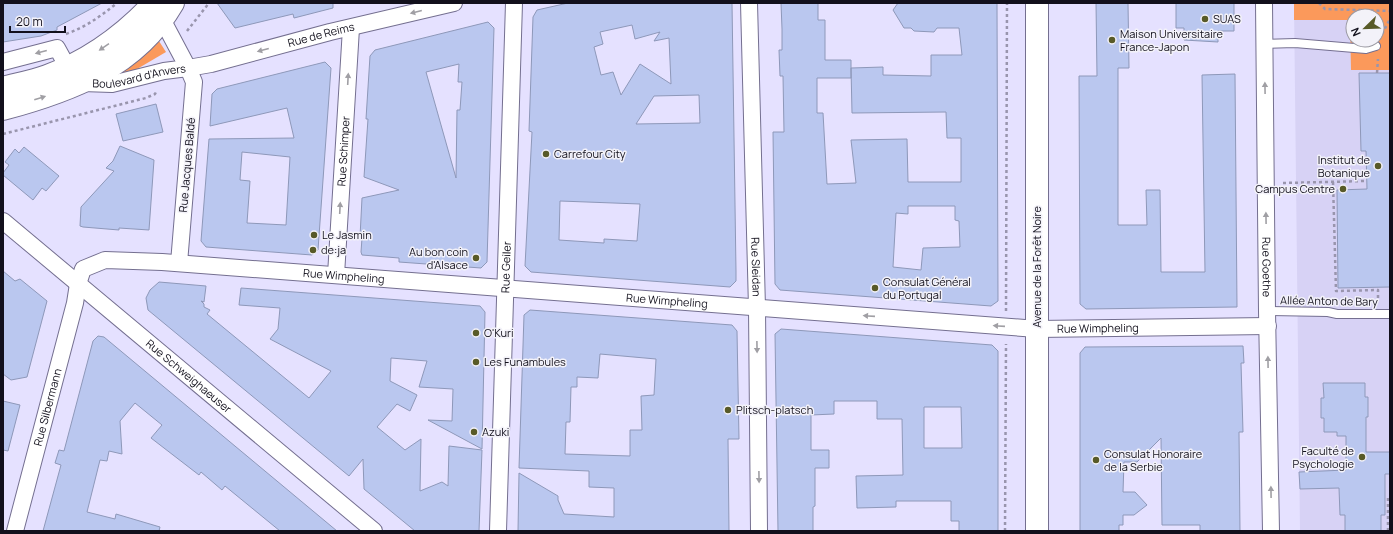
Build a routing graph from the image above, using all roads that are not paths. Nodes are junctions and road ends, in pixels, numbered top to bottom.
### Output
1 (454, 3) edge
2 (514, 3) edge
3 (749, 3) edge
4 (1037, 3) edge
5 (1264, 3) edge
6 (163, 8) edge
7 (351, 28) junction
8 (1265, 44) junction
9 (1345, 47) edge
10 (1354, 48) edge
11 (1369, 48) edge
12 (3, 62) edge
13 (188, 68) junction
14 (75, 75) junction
15 (3, 88) edge
16 (3, 109) edge
17 (3, 221) edge
18 (179, 263) junction
19 (336, 275) junction
20 (78, 284) junction
21 (506, 287) junction
22 (757, 308) junction
23 (1390, 314) edge
24 (1267, 318) junction
25 (1037, 329) junction
26 (15, 531) edge
27 (374, 531) edge
28 (498, 531) edge
29 (759, 531) edge
30 (1037, 531) edge
31 (1271, 531) edge

1 -> 7 street, Rue de Reims
2 - 21 street, Rue Geiler
3 - 22 street, Rue Sleidan
4 - 25 main road, Avenue de la Forêt Noire
5 - 8 street, Rue Goethe
6 - 13 street, Boulevard d'Anvers
6 - 14 main road, Boulevard d'Anvers
7 -> 13 street, Rue de Reims
19 -> 7 street, Rue Schimper
8 - 9 lane
24 -> 8 street, Rue Goethe
10 - 11 lane
14 -> 12 street
13 - 14 street, Boulevard d'Anvers
13 - 18 street, Rue Jacques Baldé
14 - 15 main road, Boulevard d'Anvers
16 -> 14 main road, Boulevard d'Anvers
17 - 20 street, Rue Schweighaeuser
18 - 19 street, Rue Wimpheling
18 - 20 street, Rue Wimpheling
19 - 21 street, Rue Wimpheling
20 - 26 street, Rue Silbermann
20 - 27 street, Rue Schweighaeuser
21 - 22 street, Rue Wimpheling
21 - 28 street, Rue Geiler
25 -> 22 street, Rue Wimpheling
22 -> 29 street, Rue Sleidan
23 - 24 lane, Allée Anton de Bary
24 - 25 street, Rue Wimpheling
31 -> 24 street, Rue Goethe
25 - 30 main road, Avenue de la Forêt Noire

